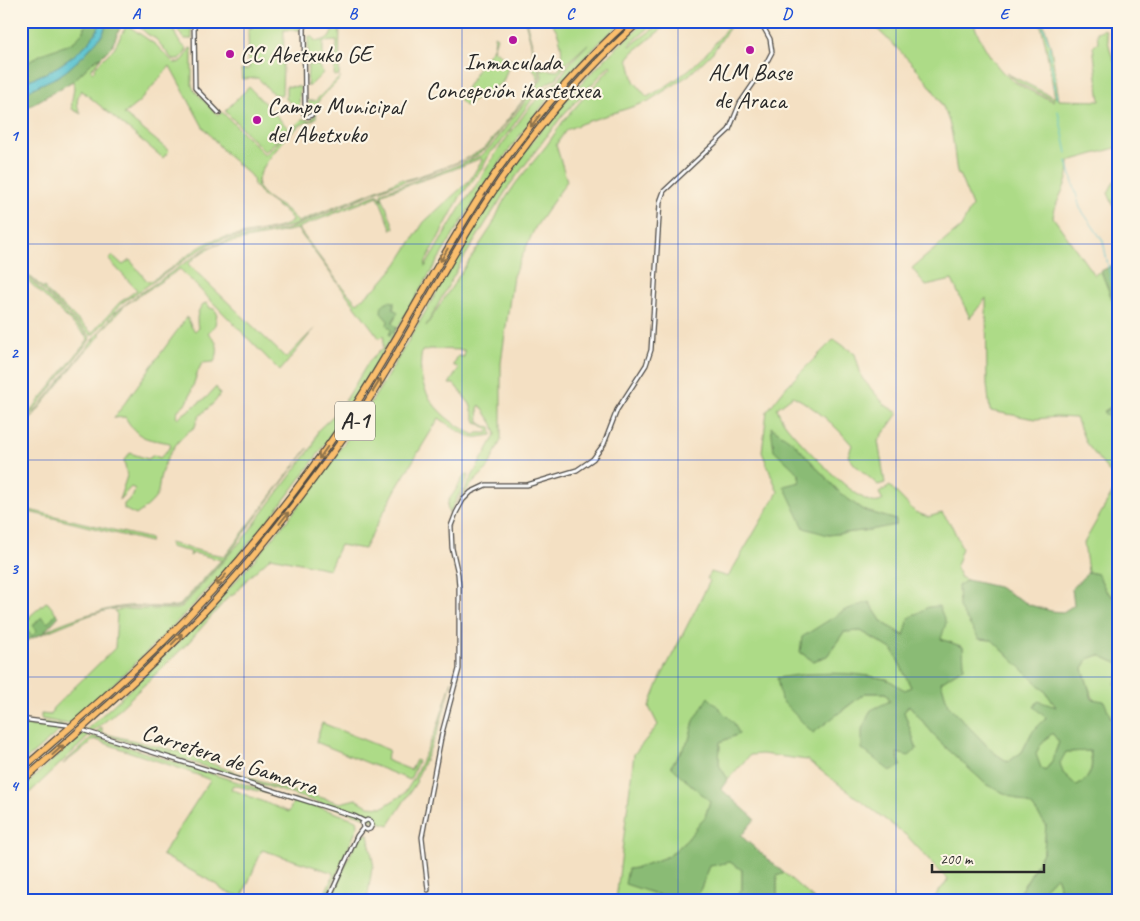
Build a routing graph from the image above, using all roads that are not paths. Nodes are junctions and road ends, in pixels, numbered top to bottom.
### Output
1 (194, 21) edge
2 (304, 21) edge
3 (628, 21) edge
4 (640, 21) edge
5 (760, 21) edge
6 (305, 108) dead end
7 (219, 113) dead end
8 (21, 719) edge
9 (68, 725) dead end
10 (85, 731) dead end
11 (21, 770) edge
12 (21, 783) edge
13 (364, 821) junction
14 (363, 828) junction
15 (428, 890) dead end
16 (328, 900) edge

1 - 7 street
2 - 6 street
3 -> 11 highway, A-1
12 -> 4 highway, A-1
5 - 15 street
8 - 9 street
10 - 13 street, Carretera de Gamarra
13 - 14 street
13 - 14 street
14 - 16 street

